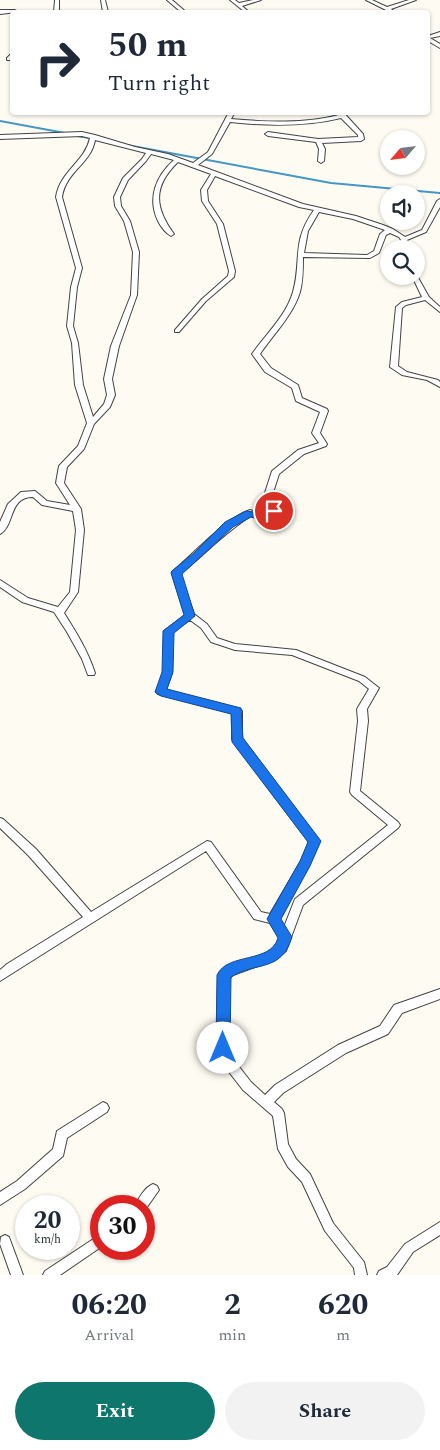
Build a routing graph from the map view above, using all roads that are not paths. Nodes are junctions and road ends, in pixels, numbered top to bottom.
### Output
1 (169, 0) edge
2 (232, 0) edge
3 (259, 0) edge
4 (368, 0) edge
5 (414, 0) edge
6 (240, 5) junction
7 (387, 9) joint
8 (181, 10) edge
9 (245, 10) edge
10 (230, 115) edge
11 (339, 115) edge
12 (342, 115) edge
13 (228, 120) junction
14 (268, 134) dead end
15 (93, 136) junction
16 (0, 137) edge
17 (318, 141) junction
18 (149, 152) junction
19 (178, 159) junction
20 (322, 161) dead end
21 (192, 166) junction
22 (214, 174) junction
23 (440, 201) edge
24 (316, 210) junction
25 (380, 226) edge
26 (391, 230) joint
27 (171, 234) dead end
28 (404, 240) joint
29 (301, 255) junction
30 (420, 285) edge
31 (426, 298) junction
32 (440, 310) edge
33 (177, 331) dead end
34 (440, 385) edge
35 (91, 422) junction
36 (77, 508) junction
37 (0, 531) edge
38 (0, 583) edge
39 (59, 613) junction
40 (190, 616) junction
41 (91, 673) dead end
42 (0, 822) edge
43 (90, 918) junction
44 (274, 919) junction
45 (285, 937) junction
46 (0, 976) edge
47 (440, 994) edge
48 (266, 1102) junction
49 (103, 1108) dead end
50 (153, 1190) dead end
51 (149, 1195) edge
52 (0, 1199) edge
53 (440, 1228) edge
54 (5, 1241) dead end
55 (90, 1247) edge
56 (17, 1275) edge
57 (49, 1275) edge
58 (361, 1275) edge
59 (383, 1275) edge

1 - 8 street
2 - 6 street
3 - 6 street
4 - 7 street
5 - 7 street
6 - 9 street
10 - 13 street
11 - 13 street
12 - 17 street
13 - 21 street
14 - 17 street
15 - 16 street
15 - 18 street
15 - 35 street
17 - 20 street
18 - 19 street
18 - 35 street
19 - 21 street
19 - 27 street
21 - 22 street
22 - 24 street
22 - 33 street
23 - 28 street
24 - 25 street
24 - 29 street
26 - 28 street
26 - 29 street
29 - 40 street
30 - 31 street
31 - 32 street
31 - 34 street
35 - 36 street
36 - 37 street
36 - 39 street
38 - 39 street
39 - 41 street
40 - 44 street
40 - 45 street
42 - 43 street
43 - 44 street
43 - 46 street
44 - 45 street
45 - 48 street
47 - 48 street
48 - 58 street
49 - 52 street
50 - 51 street
53 - 59 street
54 - 56 street
55 - 57 street

